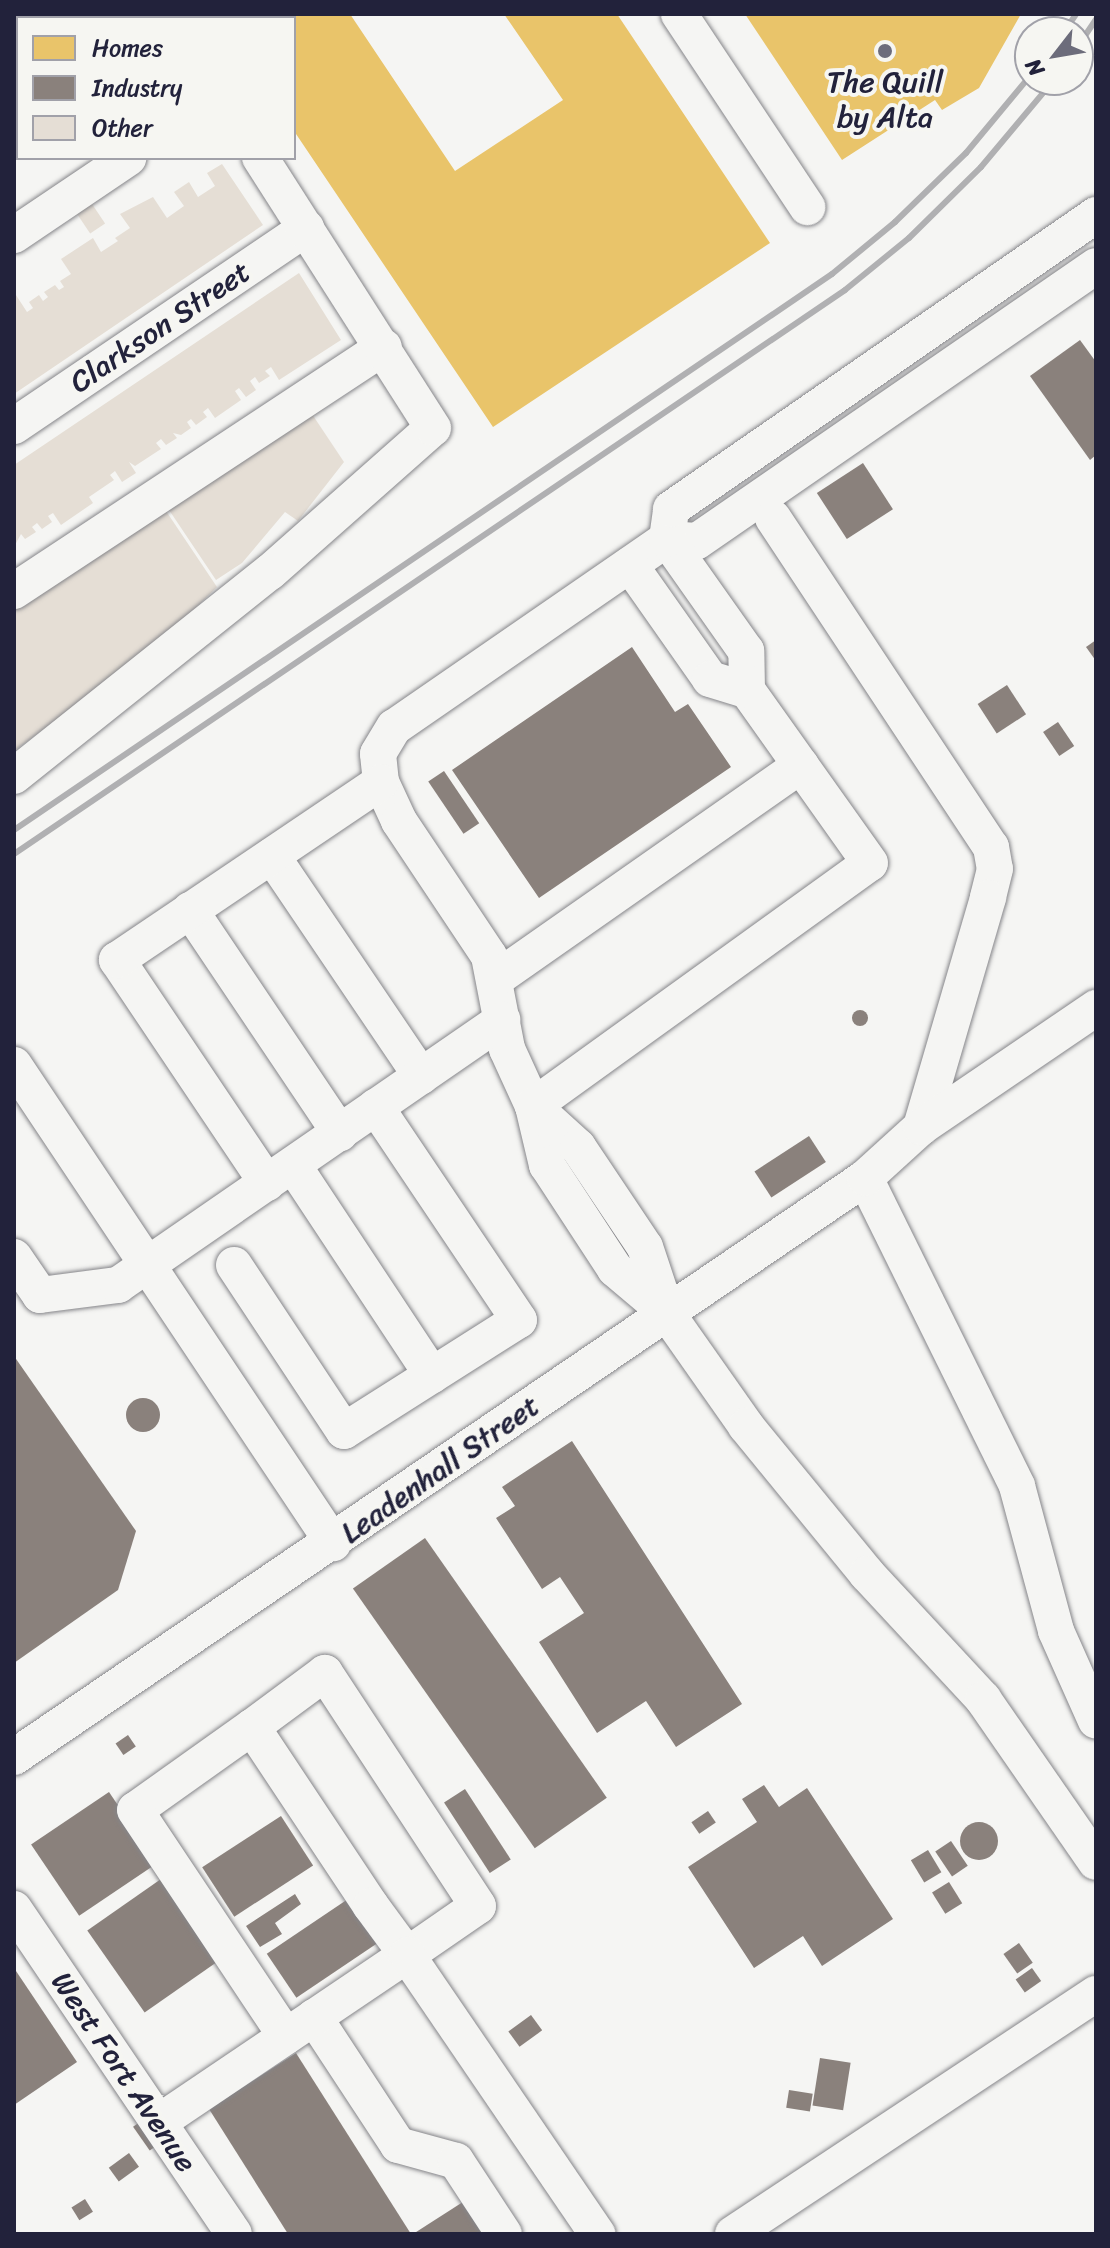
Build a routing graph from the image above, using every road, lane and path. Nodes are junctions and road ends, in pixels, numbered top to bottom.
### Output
1 (679, 14) edge
2 (125, 160) edge
3 (261, 160) edge
4 (807, 207) dead end
5 (1096, 215) edge
6 (306, 228) junction
7 (14, 235) edge
8 (1096, 266) edge
9 (384, 347) junction
10 (14, 426) edge
11 (773, 518) dead end
12 (667, 539) junction
13 (630, 565) junction
14 (14, 591) edge
15 (747, 690) junction
16 (801, 765) junction
17 (14, 776) edge
18 (381, 782) junction
19 (272, 856) junction
20 (190, 910) junction
21 (497, 978) junction
22 (1096, 1008) edge
23 (502, 1020) junction
24 (14, 1065) edge
25 (421, 1076) junction
26 (533, 1106) junction
27 (376, 1107) junction
28 (921, 1127) junction
29 (340, 1133) junction
30 (280, 1174) junction
31 (865, 1178) junction
32 (14, 1257) edge
33 (150, 1264) junction
34 (234, 1265) dead end
35 (666, 1312) junction
36 (432, 1375) junction
37 (333, 1543) junction
38 (1096, 1721) edge
39 (252, 1727) junction
40 (14, 1757) edge
41 (1096, 1862) edge
42 (14, 1909) edge
43 (407, 1955) junction
44 (1096, 1994) edge
45 (300, 2027) junction
46 (159, 2122) junction
47 (234, 2234) edge
48 (504, 2234) edge
49 (597, 2234) edge
50 (733, 2234) edge

1 - 4 street
2 - 7 street
3 - 6 street
5 - 12 street
6 - 9 street
6 - 10 street, Clarkson Street
8 - 12 street
9 - 14 street
9 - 17 street
11 - 28 street
12 - 13 street
12 - 15 street
13 - 15 street
13 - 18 street
15 - 16 street
16 - 21 street
16 - 26 street
18 - 19 street
18 - 21 street
19 - 20 street
19 - 25 street
20 - 29 street
20 - 30 street
21 - 23 street
22 - 28 street, Leadenhall Street
23 - 25 street
23 - 26 street
24 - 33 street
25 - 27 street
26 - 35 street
27 - 29 street
27 - 36 street
28 - 31 street, Leadenhall Street
29 - 30 street
30 - 33 street
30 - 36 street
31 - 35 street, Leadenhall Street
31 - 38 street
32 - 33 street
33 - 37 street
34 - 36 street
35 - 37 street, Leadenhall Street
35 - 41 street
37 - 40 street, Leadenhall Street
39 - 43 street
39 - 43 street
39 - 45 street
42 - 46 street, West Fort Avenue
43 - 45 street
43 - 49 street
44 - 50 street
45 - 46 street
45 - 48 street
46 - 47 street, West Fort Avenue

